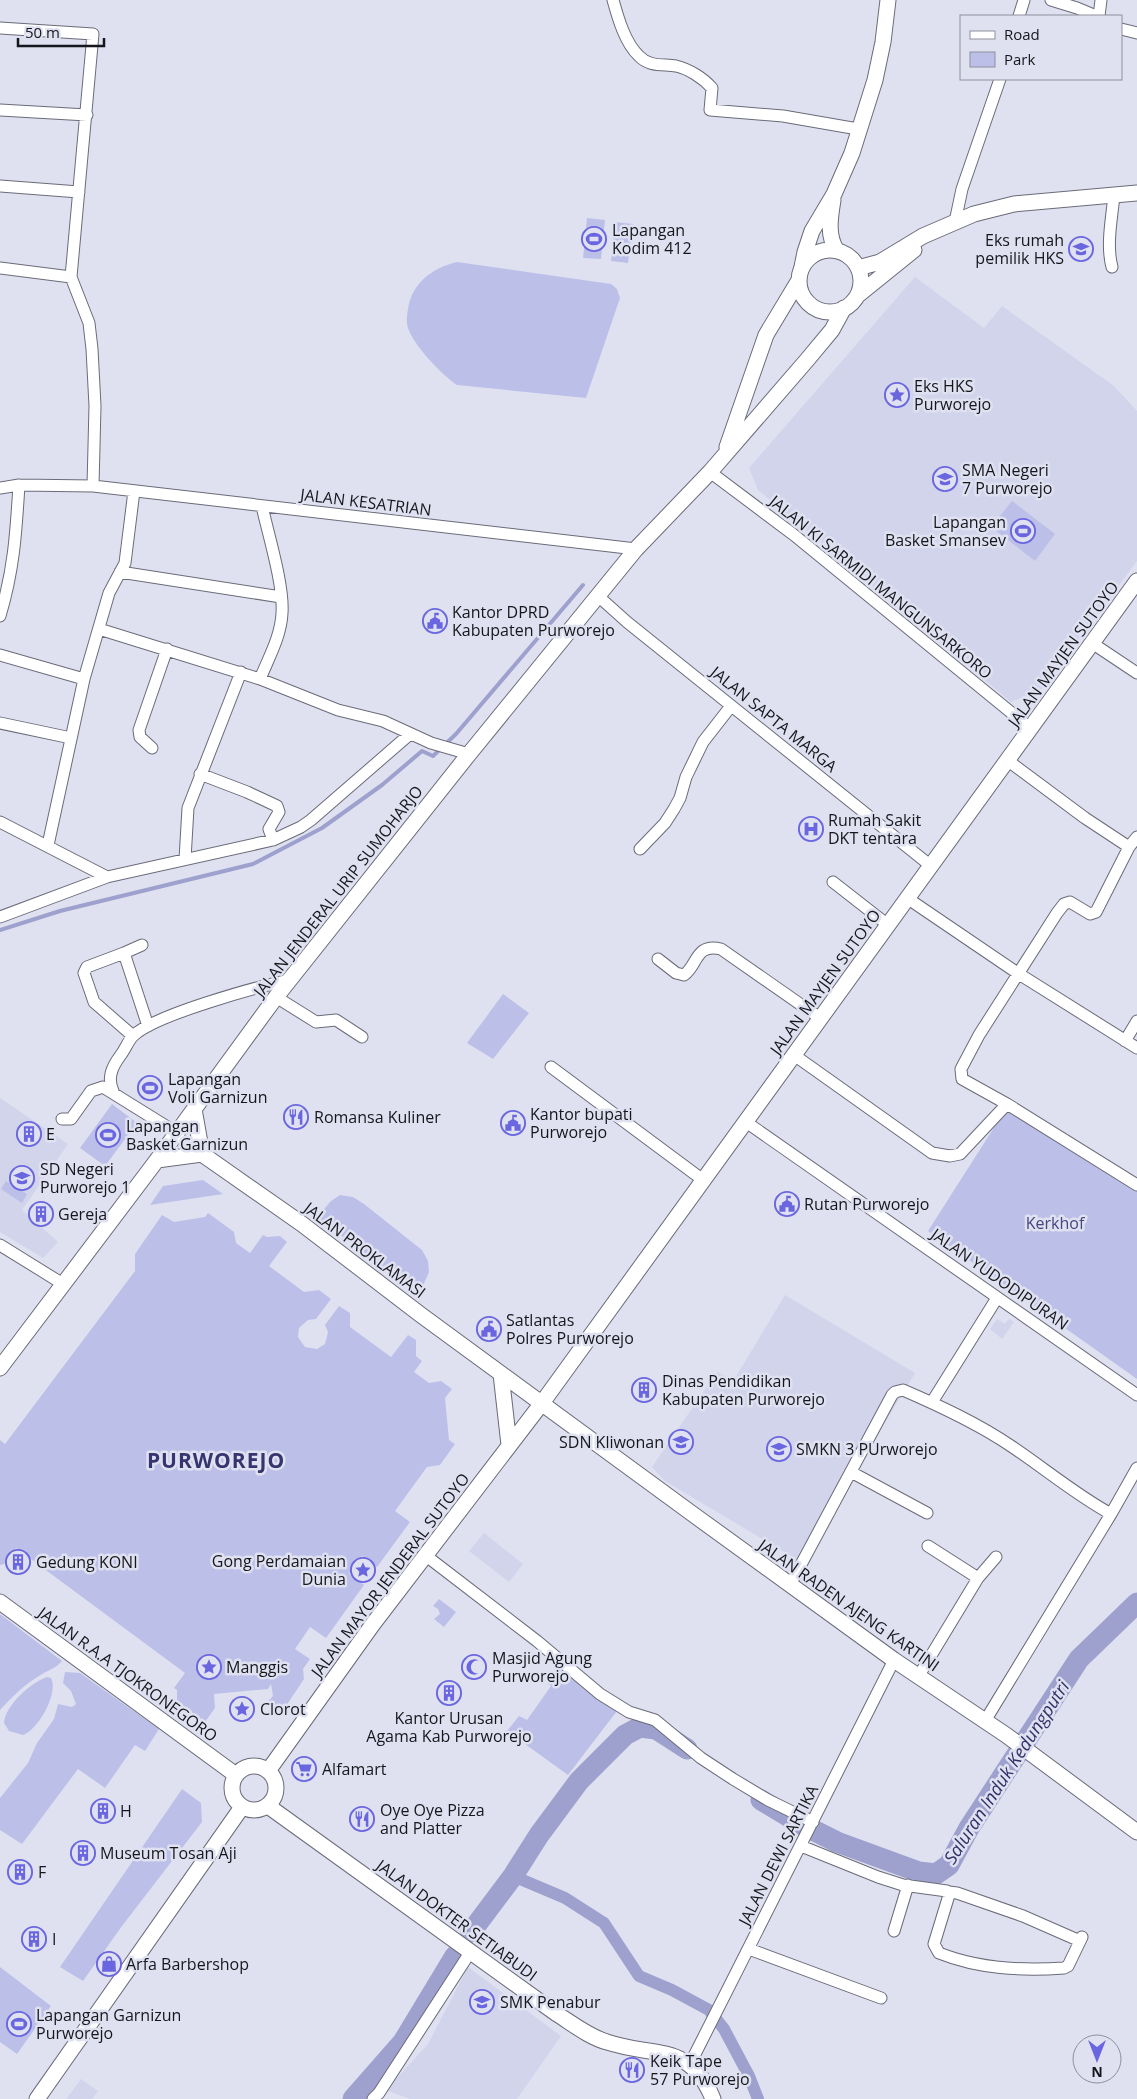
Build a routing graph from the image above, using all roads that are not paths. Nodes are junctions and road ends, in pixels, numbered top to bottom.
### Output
1 (613, 0) edge
2 (886, 0) edge
3 (1024, 0) edge
4 (1050, 0) edge
5 (1101, 0) edge
6 (1019, 15) edge
7 (1094, 15) edge
8 (1099, 15) edge
9 (0, 28) edge
10 (1122, 29) edge
11 (1137, 33) edge
12 (1000, 80) edge
13 (0, 110) edge
14 (87, 115) junction
15 (858, 129) junction
16 (0, 186) edge
17 (79, 192) junction
18 (1137, 193) edge
19 (834, 194) junction
20 (1114, 195) junction
21 (955, 222) junction
22 (938, 229) junction
23 (837, 251) junction
24 (1112, 267) dead end
25 (0, 268) edge
26 (858, 268) junction
27 (800, 274) junction
28 (71, 277) junction
29 (857, 296) junction
30 (844, 308) junction
31 (725, 453) junction
32 (710, 472) junction
33 (19, 484) junction
34 (93, 486) junction
35 (0, 488) edge
36 (134, 491) junction
37 (262, 506) junction
38 (636, 549) junction
39 (120, 572) junction
40 (5, 575) edge
41 (1137, 582) edge
42 (598, 596) junction
43 (282, 597) junction
44 (0, 616) edge
45 (99, 629) junction
46 (1092, 644) junction
47 (167, 649) junction
48 (0, 655) edge
49 (241, 672) junction
50 (1137, 673) edge
51 (260, 678) junction
52 (84, 679) junction
53 (731, 706) junction
54 (0, 723) edge
55 (1030, 728) junction
56 (410, 734) junction
57 (71, 738) junction
58 (152, 748) dead end
59 (462, 752) junction
60 (1007, 760) junction
61 (200, 774) junction
62 (0, 822) edge
63 (1137, 837) edge
64 (273, 840) junction
65 (48, 845) junction
66 (1129, 847) junction
67 (640, 849) dead end
68 (185, 859) junction
69 (931, 866) junction
70 (107, 876) junction
71 (833, 882) dead end
72 (907, 898) junction
73 (0, 917) edge
74 (888, 925) junction
75 (142, 945) dead end
76 (124, 953) junction
77 (658, 959) dead end
78 (1019, 974) junction
79 (289, 980) junction
80 (276, 997) junction
81 (820, 1018) junction
82 (1137, 1021) edge
83 (148, 1026) junction
84 (133, 1036) junction
85 (362, 1037) dead end
86 (1125, 1041) junction
87 (1137, 1048) edge
88 (794, 1055) junction
89 (551, 1066) dead end
90 (113, 1091) junction
91 (1007, 1104) junction
92 (194, 1109) junction
93 (62, 1119) dead end
94 (746, 1122) junction
95 (177, 1133) junction
96 (202, 1154) junction
97 (157, 1160) junction
98 (703, 1180) junction
99 (1137, 1185) edge
100 (0, 1245) edge
101 (63, 1284) junction
102 (997, 1298) junction
103 (0, 1368) edge
104 (501, 1374) junction
105 (1137, 1395) edge
106 (932, 1402) junction
107 (542, 1403) junction
108 (509, 1445) junction
109 (1137, 1468) edge
110 (851, 1472) junction
111 (927, 1513) dead end
112 (1111, 1514) junction
113 (928, 1546) dead end
114 (425, 1555) junction
115 (996, 1557) dead end
116 (978, 1578) junction
117 (790, 1585) junction
118 (0, 1602) edge
119 (894, 1660) junction
120 (918, 1676) junction
121 (985, 1722) junction
122 (268, 1771) junction
123 (236, 1775) junction
124 (268, 1806) junction
125 (242, 1807) junction
126 (812, 1822) junction
127 (1137, 1832) edge
128 (802, 1844) junction
129 (908, 1885) junction
130 (949, 1892) junction
131 (894, 1931) dead end
132 (748, 1949) junction
133 (471, 1951) junction
134 (881, 1998) dead end
135 (690, 2064) junction
136 (37, 2099) edge
137 (373, 2099) edge
138 (713, 2099) edge

1 - 15 street
2 - 15 main road
3 - 6 street
4 - 7 street
5 - 8 street
9 - 14 street
10 - 11 street
12 - 21 street
13 - 14 street
14 - 17 street
15 - 19 main road
16 - 17 street
17 - 28 street
18 - 20 main road
19 - 23 main road
19 - 27 main road
20 - 21 main road
20 - 24 street
21 - 22 main road
22 - 26 main road
22 - 29 main road
23 - 26 main road
23 - 27 main road
25 - 28 street
26 - 29 main road
27 - 30 main road
27 - 31 main road
28 - 34 street
29 - 30 main road
30 - 31 main road, JALAN JENDERAL URIP SUMOHARJO
31 - 32 main road, JALAN JENDERAL URIP SUMOHARJO
32 - 38 main road, JALAN JENDERAL URIP SUMOHARJO
32 - 55 street, JALAN KI SARMIDI MANGUNSARKORO
33 - 34 street, JALAN KESATRIAN
33 - 35 street, JALAN KESATRIAN
33 - 40 street
34 - 36 street, JALAN KESATRIAN
36 - 37 street, JALAN KESATRIAN
36 - 39 street
37 - 38 street, JALAN KESATRIAN
37 - 43 street
38 - 42 main road, JALAN JENDERAL URIP SUMOHARJO
39 - 43 street
39 - 45 street
40 - 44 street
41 - 46 main road, JALAN MAYJEN SUTOYO
42 - 53 street, JALAN SAPTA MARGA
42 - 59 main road, JALAN JENDERAL URIP SUMOHARJO
43 - 51 street
45 - 47 street
45 - 52 street
46 - 50 street
46 - 55 main road, JALAN MAYJEN SUTOYO
47 - 49 street
47 - 58 street
48 - 52 street
49 - 51 street
49 - 61 street
51 - 56 street
52 - 57 street
53 - 67 street
53 - 69 street, JALAN SAPTA MARGA
54 - 57 street
55 - 60 main road, JALAN MAYJEN SUTOYO
56 - 59 street
56 - 64 street
57 - 65 street
59 - 79 main road, JALAN JENDERAL URIP SUMOHARJO
60 - 66 street
60 - 69 main road, JALAN MAYJEN SUTOYO
61 - 64 street
61 - 68 street
62 - 65 street
63 - 66 street
64 - 68 street
65 - 70 street
66 - 78 street
68 - 70 street
69 - 72 main road, JALAN MAYJEN SUTOYO
70 - 73 street
71 - 74 street
72 - 74 main road, JALAN MAYJEN SUTOYO
72 - 78 street
74 - 81 main road, JALAN MAYJEN SUTOYO
75 - 76 street
76 - 83 street
76 - 84 street
77 - 81 street
78 - 86 street
78 - 91 street
79 - 80 main road, JALAN JENDERAL URIP SUMOHARJO
79 - 83 street
80 - 85 street
80 - 92 main road, JALAN JENDERAL URIP SUMOHARJO
81 - 88 main road, JALAN MAYJEN SUTOYO
82 - 86 street
83 - 84 street
84 - 90 street
86 - 87 street
88 - 91 street
88 - 94 main road, JALAN MAYJEN SUTOYO
89 - 98 street
90 - 93 street
90 - 95 street
91 - 99 street
92 - 95 main road, JALAN JENDERAL URIP SUMOHARJO
92 - 96 main road
94 - 98 main road, JALAN MAYJEN SUTOYO
94 - 102 street, JALAN YUDODIPURAN
95 - 97 main road, JALAN JENDERAL URIP SUMOHARJO
96 - 97 main road
96 - 104 main road, JALAN PROKLAMASI
97 - 101 main road, JALAN JENDERAL URIP SUMOHARJO
98 - 107 main road, JALAN MAYJEN SUTOYO
100 - 101 street
101 - 103 main road, JALAN JENDERAL URIP SUMOHARJO
102 - 105 street, JALAN YUDODIPURAN
102 - 106 street
104 - 107 main road, JALAN PROKLAMASI
104 - 108 main road
106 - 110 street
106 - 112 street
107 - 108 main road, JALAN MAYOR JENDERAL SUTOYO
107 - 117 main road, JALAN RADEN AJENG KARTINI
108 - 114 main road, JALAN MAYOR JENDERAL SUTOYO
109 - 112 street
110 - 111 street
110 - 117 street
112 - 121 street
113 - 116 street
114 - 122 main road, JALAN MAYOR JENDERAL SUTOYO
114 - 126 street
115 - 116 street
116 - 120 street
117 - 119 main road, JALAN RADEN AJENG KARTINI
118 - 123 main road, JALAN R.A.A TJOKRONEGORO
119 - 120 main road, JALAN RADEN AJENG KARTINI
119 - 126 street, JALAN DEWI SARTIKA
120 - 121 main road, JALAN RADEN AJENG KARTINI
121 - 127 main road, JALAN RADEN AJENG KARTINI
122 - 123 main road
122 - 124 main road
123 - 125 main road
124 - 125 main road
124 - 133 main road, JALAN DOKTER SETIABUDI
125 - 136 main road
126 - 128 street, JALAN DEWI SARTIKA
128 - 129 street
128 - 132 street, JALAN DEWI SARTIKA
129 - 130 street
129 - 131 street
130 - 130 street
132 - 134 street
132 - 135 street, JALAN DEWI SARTIKA
133 - 135 main road, JALAN DOKTER SETIABUDI
133 - 137 street
135 - 138 main road

